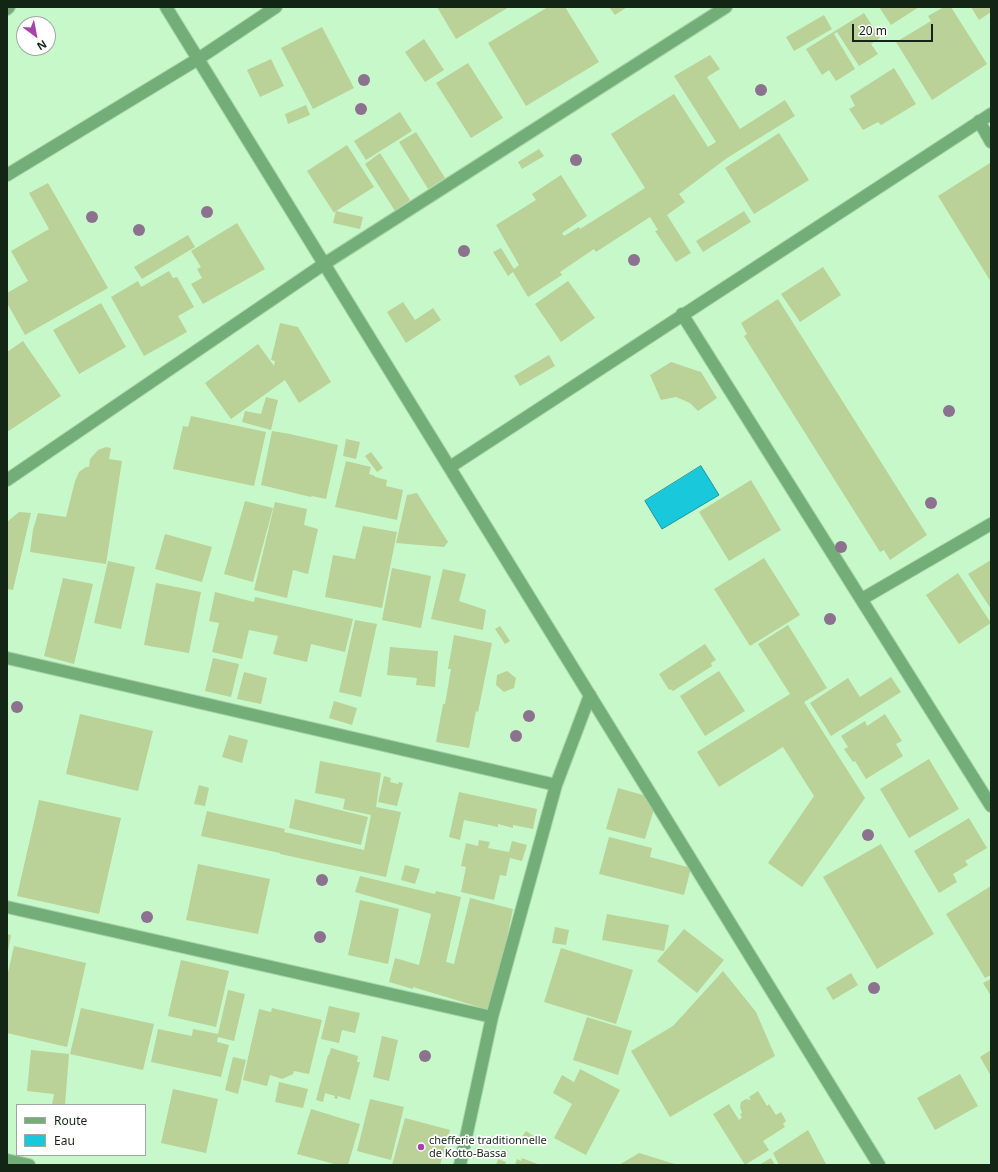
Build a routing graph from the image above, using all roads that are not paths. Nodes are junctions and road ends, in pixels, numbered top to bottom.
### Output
1 (166, 7) edge
2 (276, 7) edge
3 (726, 7) edge
4 (198, 59) junction
5 (991, 114) edge
6 (979, 121) junction
7 (991, 142) edge
8 (7, 175) edge
9 (324, 264) junction
10 (682, 314) junction
11 (450, 467) junction
12 (7, 480) edge
13 (991, 524) edge
14 (862, 599) junction
15 (7, 658) edge
16 (590, 695) junction
17 (556, 785) junction
18 (991, 806) edge
19 (7, 907) edge
20 (492, 1017) junction
21 (7, 1160) edge
22 (29, 1165) edge
23 (460, 1165) edge
24 (879, 1165) edge

1 - 4 street
2 - 4 street
3 - 9 street
4 - 8 street
4 - 9 street
5 - 6 street
6 - 7 street
6 - 10 street
9 - 11 street
9 - 12 street
10 - 11 street
10 - 14 street
11 - 16 street
13 - 14 street
14 - 18 street
15 - 17 street
16 - 17 street
16 - 24 street
17 - 20 street
19 - 20 street
20 - 23 street
21 - 22 street

